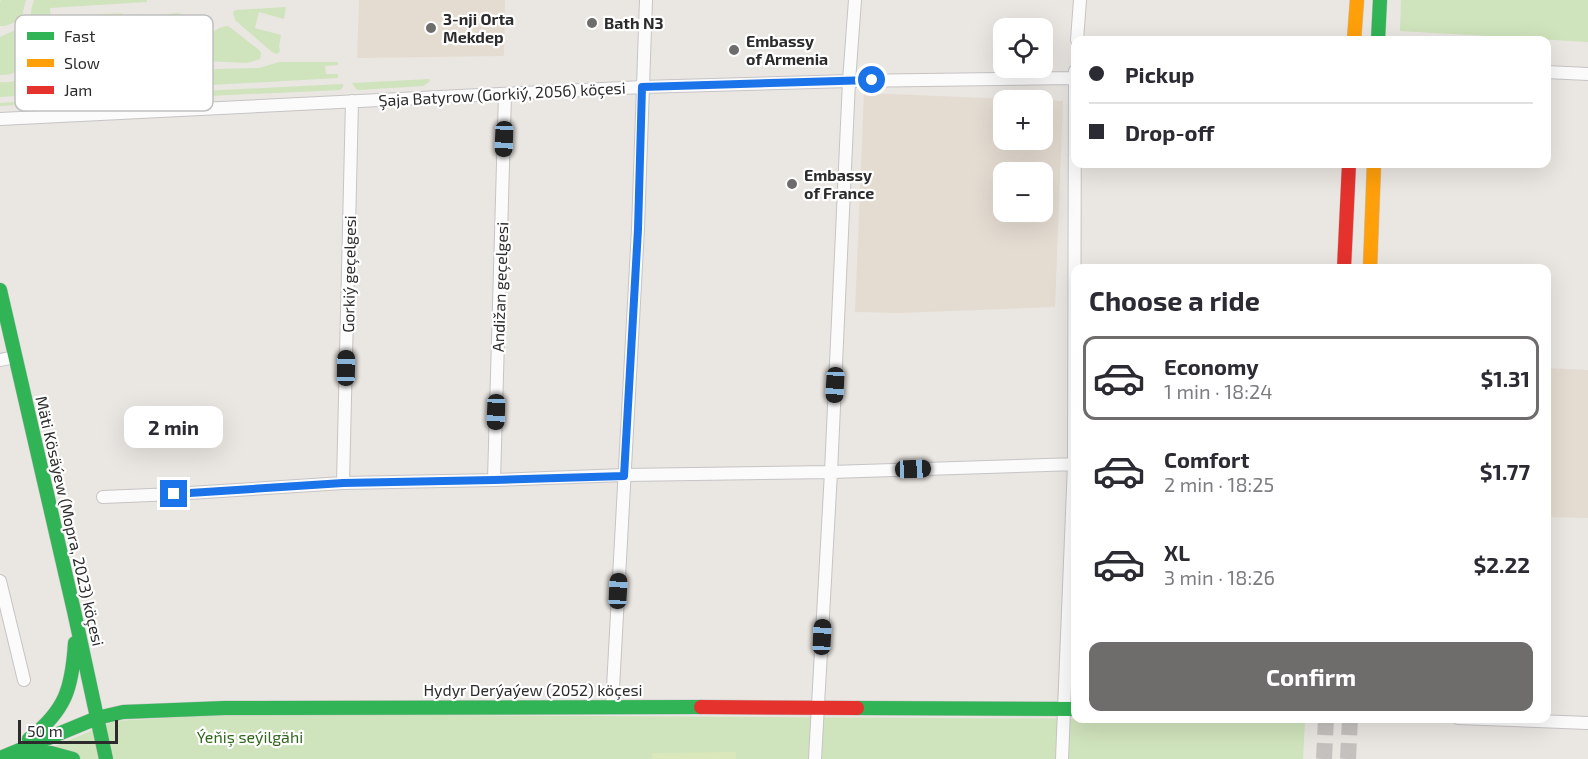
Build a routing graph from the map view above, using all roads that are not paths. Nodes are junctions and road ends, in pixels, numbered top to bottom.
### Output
1 (646, 0) edge
2 (855, 0) edge
3 (1080, 0) edge
4 (1357, 0) edge
5 (1380, 0) edge
6 (1077, 36) edge
7 (1354, 36) edge
8 (1378, 36) edge
9 (1551, 72) edge
10 (1588, 74) edge
11 (1071, 78) edge
12 (849, 81) junction
13 (642, 87) junction
14 (505, 94) junction
15 (352, 101) junction
16 (213, 109) edge
17 (167, 111) edge
18 (0, 120) edge
19 (1075, 168) edge
20 (1349, 168) edge
21 (1374, 168) edge
22 (1075, 264) edge
23 (1344, 264) edge
24 (1370, 264) edge
25 (0, 290) edge
26 (15, 357) junction
27 (0, 360) edge
28 (1071, 464) edge
29 (831, 472) junction
30 (624, 476) junction
31 (494, 480) junction
32 (343, 483) junction
33 (103, 497) dead end
34 (0, 581) edge
35 (74, 611) junction
36 (1071, 660) edge
37 (24, 680) dead end
38 (612, 706) junction
39 (818, 708) junction
40 (1070, 709) edge
41 (97, 718) junction
42 (1551, 722) edge
43 (1588, 723) edge
44 (3, 756) edge
45 (74, 759) edge
46 (106, 759) edge
47 (815, 759) edge
48 (1062, 759) edge

1 - 13 street
2 - 12 street
3 - 6 street
4 - 7 street
5 - 8 street
9 - 10 street
11 - 12 street, Şaja Batyrow (Gorkiý, 2056) köçesi
12 - 13 street, Şaja Batyrow (Gorkiý, 2056) köçesi
12 - 29 street
13 - 14 street, Şaja Batyrow (Gorkiý, 2056) köçesi
13 - 30 street
14 - 15 street, Şaja Batyrow (Gorkiý, 2056) köçesi
14 - 31 street, Andižan geçelgesi
15 - 16 street, Şaja Batyrow (Gorkiý, 2056) köçesi
15 - 32 street, Gorkiý geçelgesi
17 - 18 street, Şaja Batyrow (Gorkiý, 2056) köçesi
19 - 22 street
20 - 23 street
21 - 24 street
25 - 26 street, Mäti Kösäýew (Mopra, 2023) köçesi
26 - 27 street
26 - 35 street, Mäti Kösäýew (Mopra, 2023) köçesi
28 - 29 street
29 - 30 street
29 - 39 street
30 - 31 street
30 - 38 street
31 - 32 street
32 - 33 street
34 - 37 street
35 - 41 street, Mäti Kösäýew (Mopra, 2023) köçesi
35 - 44 street
36 - 40 street
38 - 39 street, Hydyr Derýaýew (2052) köçesi
38 - 41 street, Hydyr Derýaýew (2052) köçesi
39 - 40 street, Hydyr Derýaýew (2052) köçesi
39 - 47 street
40 - 48 street
41 - 44 street, Hydyr Derýaýew (2052) köçesi
41 - 46 street, Mäti Kösäýew (Mopra, 2023) köçesi
42 - 43 street
44 - 45 street

